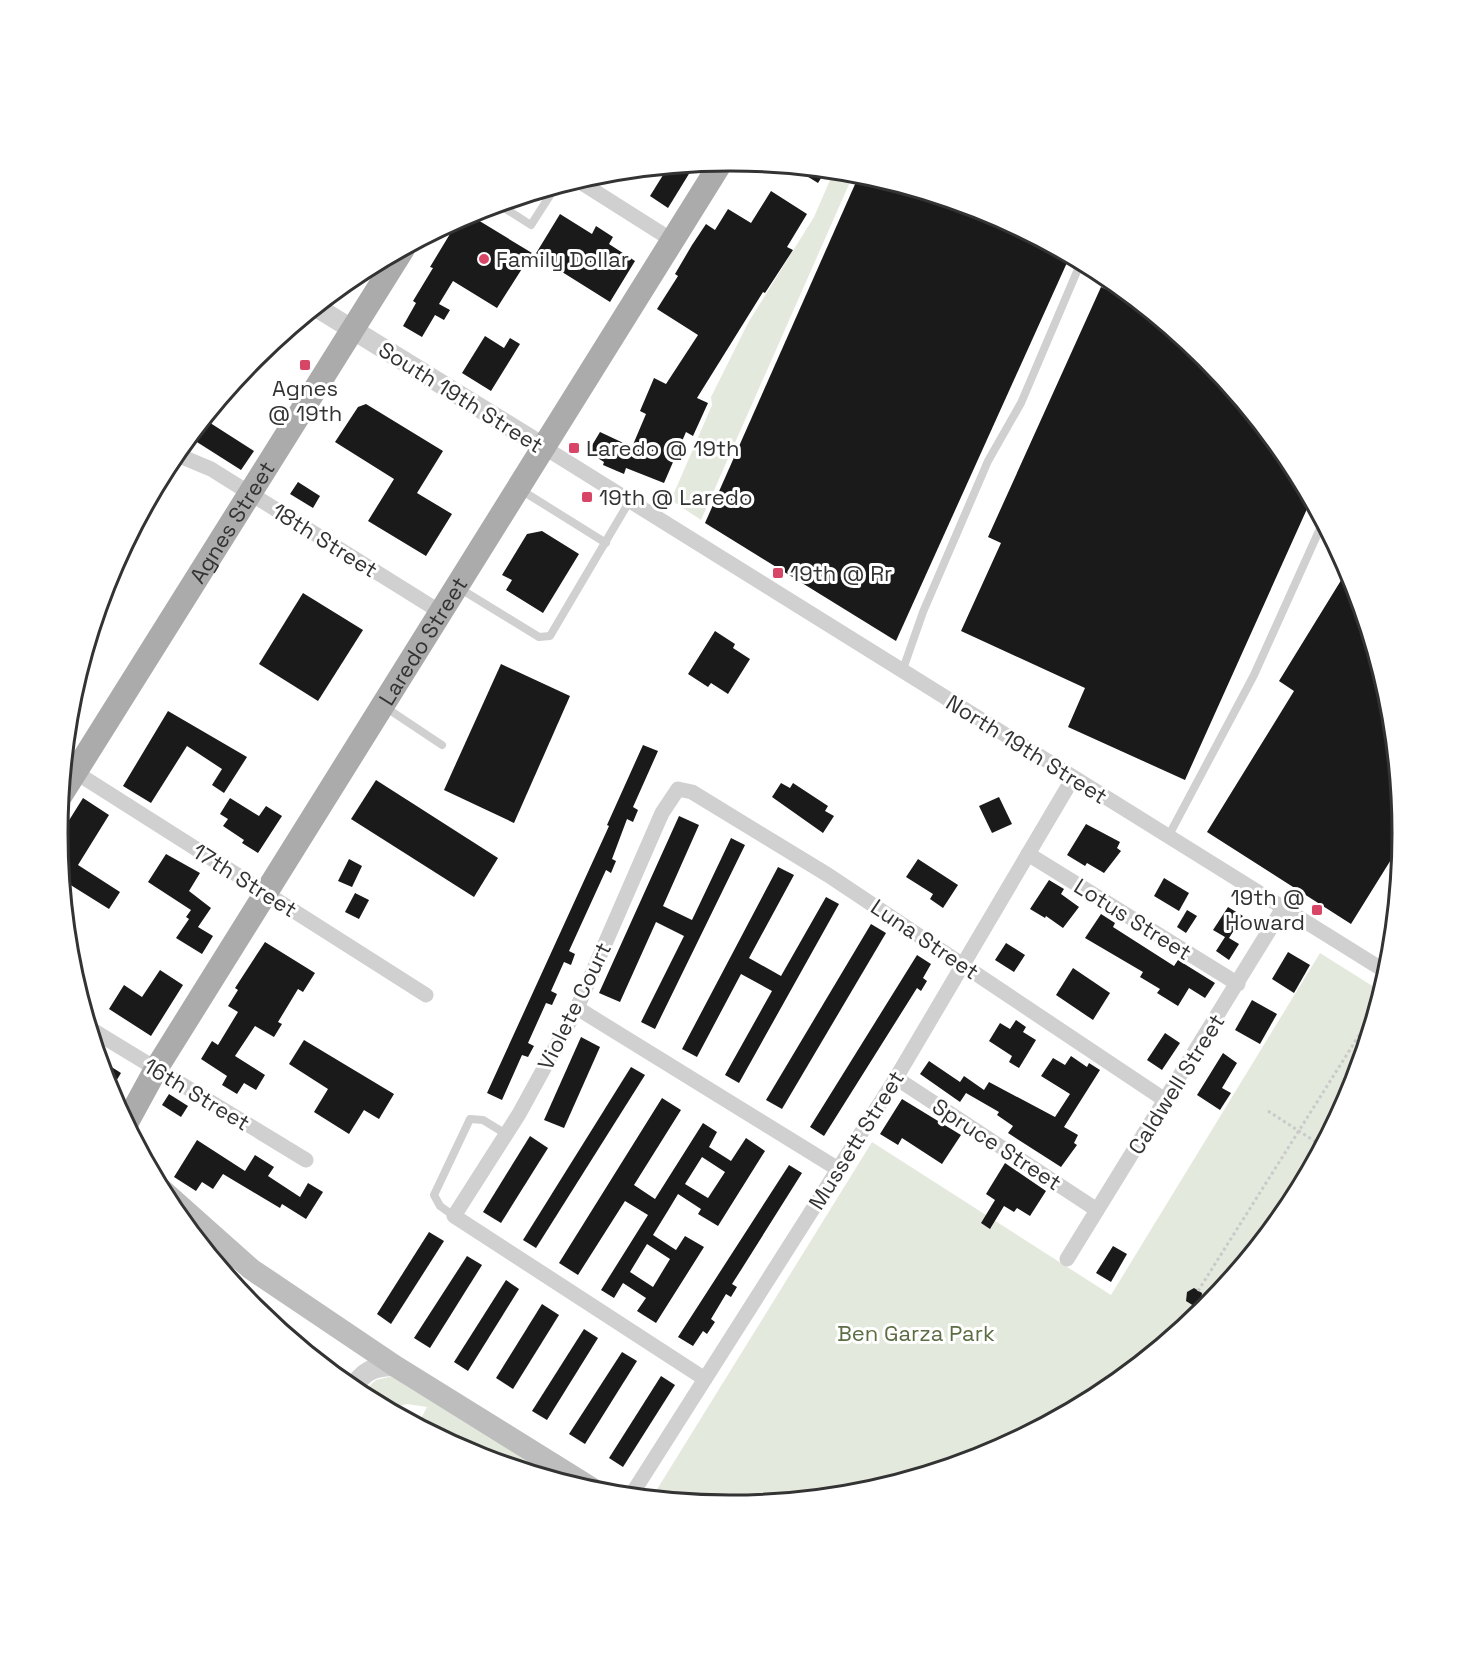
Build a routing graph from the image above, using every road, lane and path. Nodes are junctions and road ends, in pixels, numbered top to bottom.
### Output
1 (716, 171) edge
2 (588, 187) edge
3 (549, 197) edge
4 (507, 210) edge
5 (675, 242) junction
6 (394, 263) edge
7 (1078, 270) edge
8 (323, 311) edge
9 (353, 330) junction
10 (544, 448) junction
11 (184, 458) edge
12 (519, 489) junction
13 (250, 493) junction
14 (629, 502) junction
15 (667, 526) joint
16 (1319, 531) edge
17 (606, 543) junction
18 (458, 588) junction
19 (442, 613) junction
20 (902, 672) junction
21 (383, 706) junction
22 (442, 745) dead end
23 (71, 764) edge
24 (71, 769) edge
25 (1073, 778) junction
26 (678, 789) joint
27 (1168, 837) junction
28 (1028, 854) junction
29 (266, 893) junction
30 (1283, 909) junction
31 (964, 965) junction
32 (1379, 967) edge
33 (1238, 984) junction
34 (426, 995) dead end
35 (577, 1008) junction
36 (1362, 1031) edge
37 (99, 1034) edge
38 (156, 1069) junction
39 (896, 1078) junction
40 (1165, 1100) junction
41 (1268, 1111) dead end
42 (131, 1115) edge
43 (1299, 1131) junction
44 (506, 1134) junction
45 (1316, 1142) edge
46 (306, 1160) dead end
47 (838, 1169) junction
48 (185, 1210) edge
49 (1097, 1210) junction
50 (454, 1216) junction
51 (1067, 1259) dead end
52 (1198, 1291) dead end
53 (395, 1366) junction
54 (705, 1379) junction
55 (357, 1381) edge
56 (572, 1476) edge
57 (635, 1489) edge

1 - 5 main road, Laredo Street
2 - 5 street
3 - 4 lane
5 - 10 main road, Laredo Street
6 - 9 main road, Agnes Street
7 - 20 lane
8 - 9 street, South 19th Street
9 - 10 street, South 19th Street
9 - 13 main road, Agnes Street
10 - 12 main road, Laredo Street
10 - 14 street, South 19th Street
11 - 13 street, 18th Street
12 - 17 lane
12 - 18 main road, Laredo Street
13 - 19 street, 18th Street
13 - 23 main road, Agnes Street
14 - 15 street, South 19th Street
14 - 17 lane
15 - 20 street, North 19th Street
16 - 27 lane
17 - 18 lane
18 - 19 main road, Laredo Street
19 - 21 main road, Laredo Street
20 - 25 street, North 19th Street
21 - 22 lane
21 - 29 main road, Laredo Street
24 - 29 street, 17th Street
25 - 27 street, North 19th Street
25 - 28 street, Mussett Street
26 - 31 street, Luna Street
26 - 35 street, Violete Court
27 - 30 street, North 19th Street
28 - 31 street, Mussett Street
28 - 33 street, Lotus Street
29 - 34 street, 17th Street
29 - 38 main road, Laredo Street
30 - 32 street, North 19th Street
30 - 33 street, Caldwell Street
31 - 39 street, Mussett Street
31 - 40 street, Luna Street
33 - 40 street, Caldwell Street
35 - 44 street, Violete Court
35 - 47 street
36 - 43 path
37 - 38 street, 16th Street
38 - 42 main road, Laredo Street
38 - 46 street, 16th Street
39 - 47 street, Mussett Street
39 - 49 street, Spruce Street
40 - 49 street, Caldwell Street
41 - 43 path
43 - 45 path
43 - 52 path
44 - 50 street, Violete Court
44 - 50 lane
47 - 54 street, Mussett Street
48 - 53 main road
49 - 51 street, Caldwell Street
50 - 54 street
53 - 55 street
53 - 56 main road
54 - 57 street, Mussett Street

